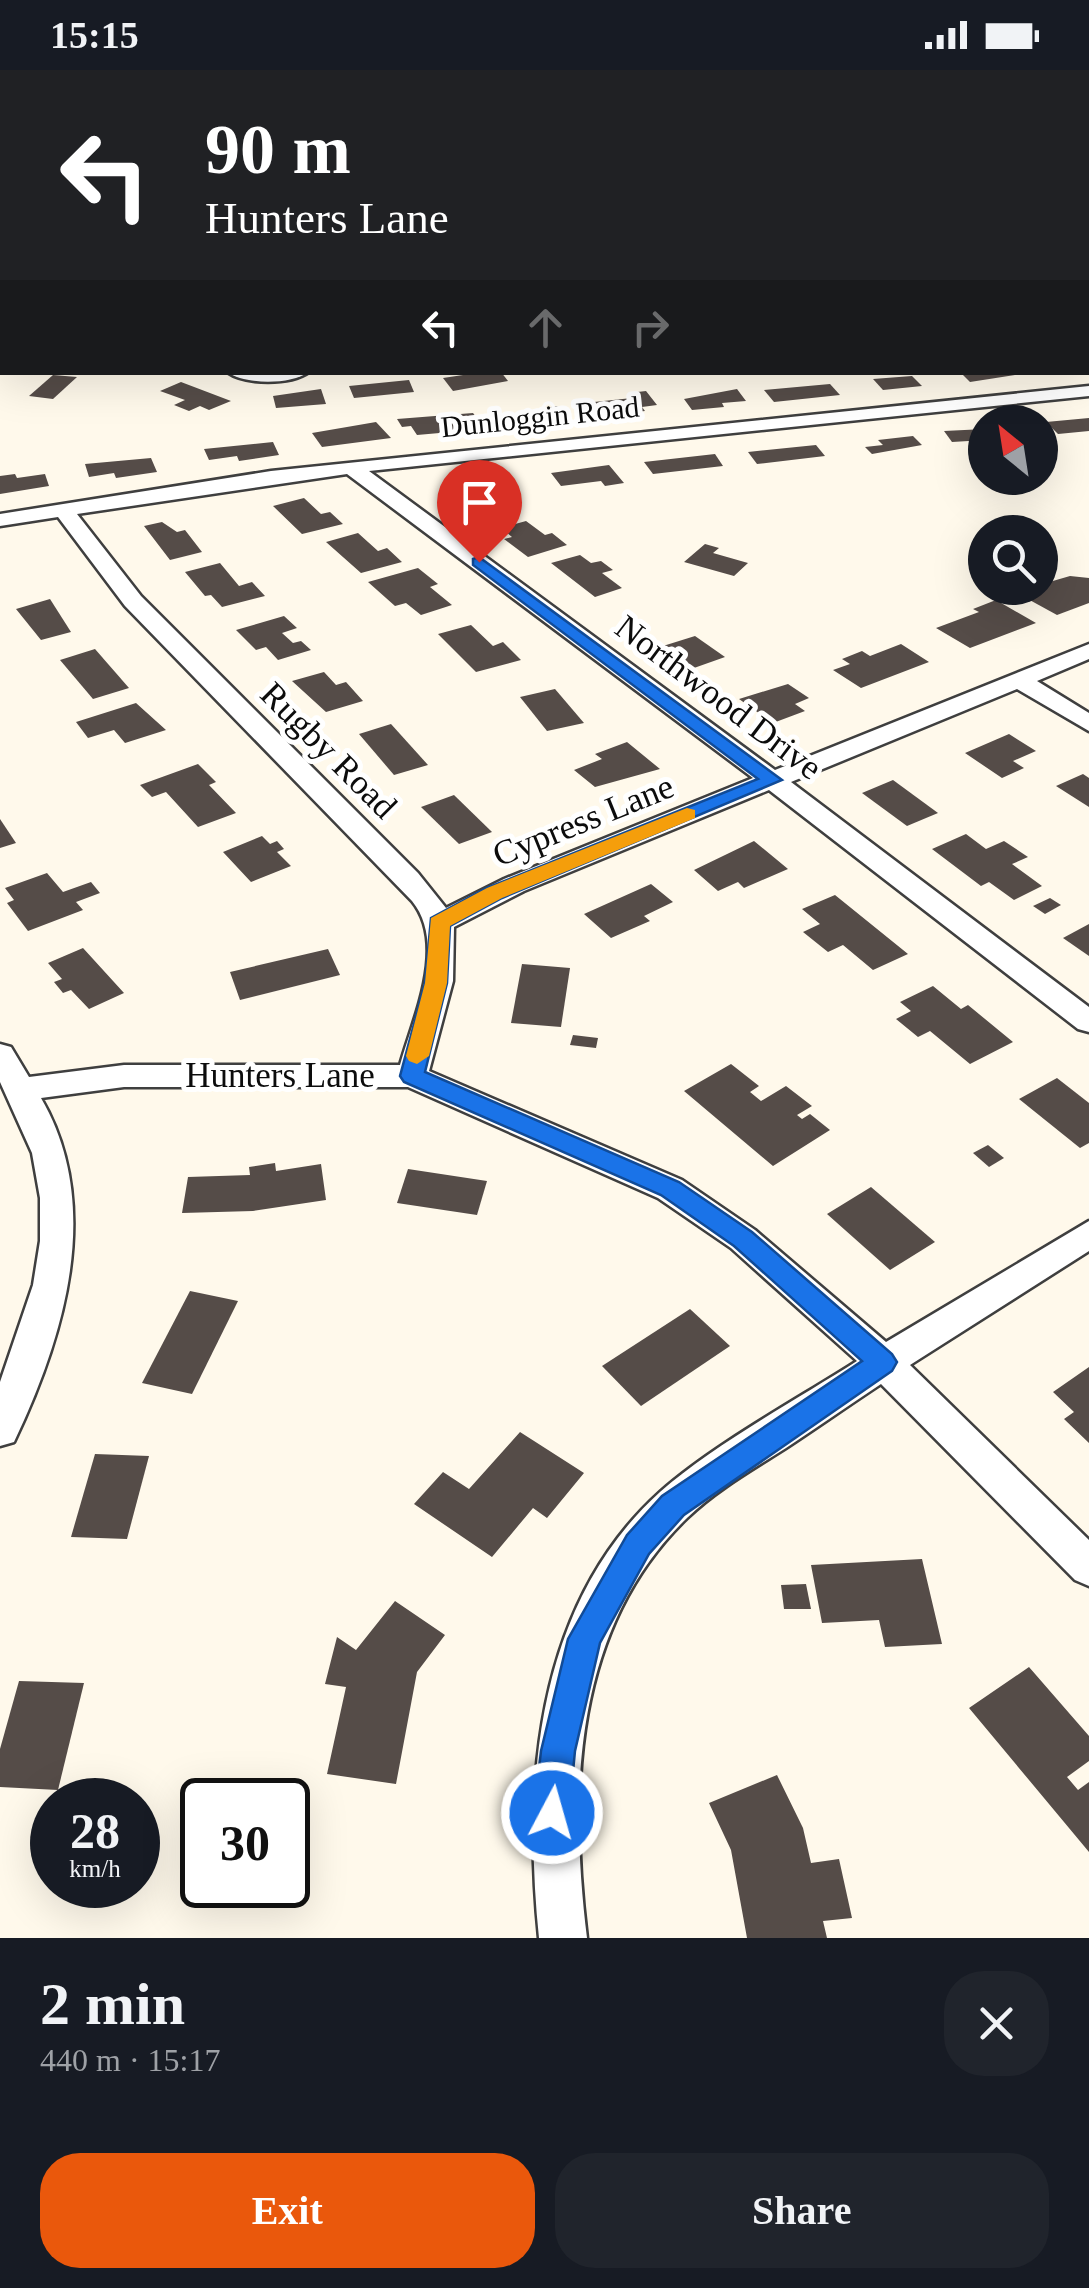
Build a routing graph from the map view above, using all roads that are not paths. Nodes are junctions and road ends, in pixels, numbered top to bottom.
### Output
1 (1089, 391) edge
2 (352, 468) junction
3 (63, 510) junction
4 (0, 520) edge
5 (1089, 651) edge
6 (1018, 680) junction
7 (1089, 724) edge
8 (772, 780) junction
9 (439, 923) junction
10 (1089, 1022) edge
11 (0, 1055) edge
12 (412, 1076) junction
13 (23, 1089) junction
14 (1089, 1234) edge
15 (882, 1362) junction
16 (0, 1428) edge
17 (1089, 1566) edge
18 (563, 1938) edge

1 - 2 street, Dunloggin Road
2 - 3 street, Dunloggin Road
2 - 8 street, Northwood Drive
3 - 4 street, Dunloggin Road
3 - 9 street, Rugby Road
5 - 6 street, Cypress Lane
6 - 7 street
6 - 8 street, Cypress Lane
8 - 9 street, Cypress Lane
8 - 10 street, Northwood Drive
9 - 12 street
11 - 13 street
12 - 13 street, Hunters Lane
12 - 15 street, Hunters Lane
13 - 16 street
14 - 15 street
15 - 17 street, Hunters Lane
15 - 18 street

